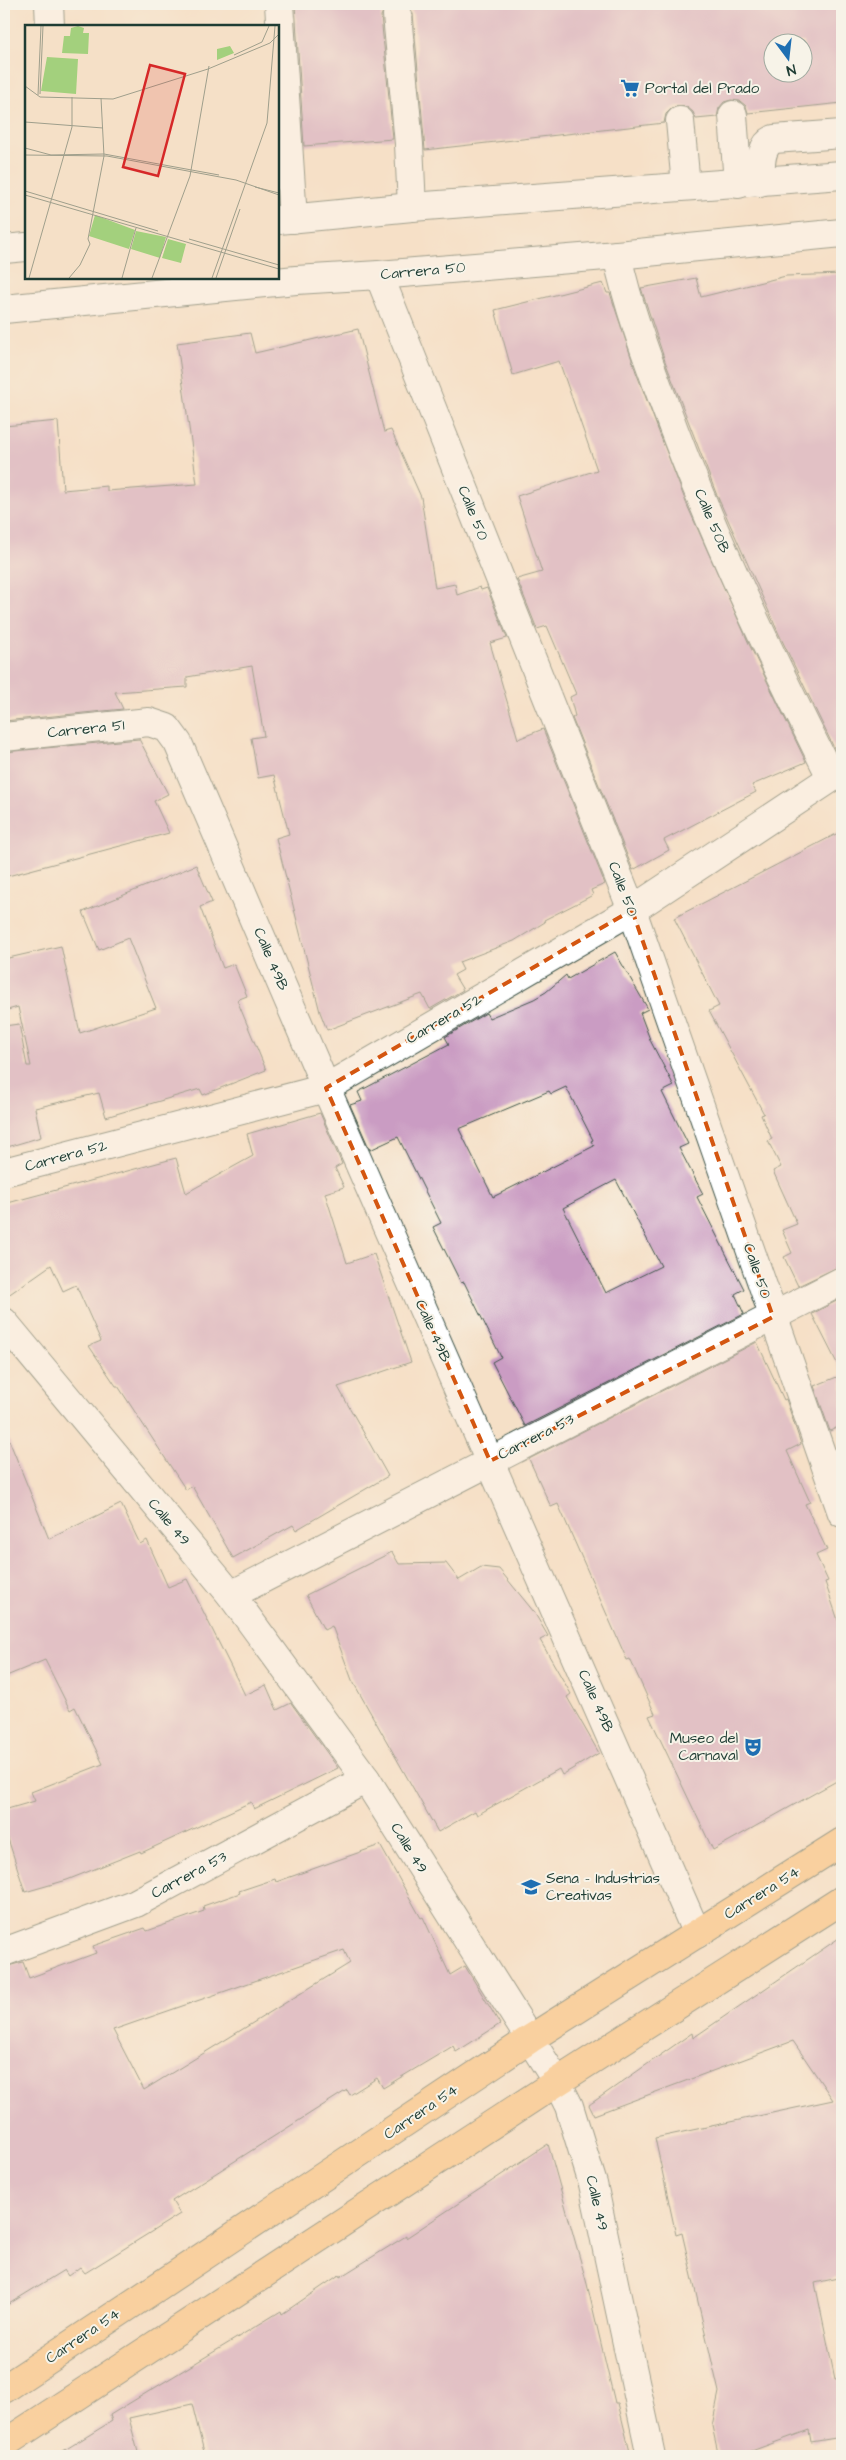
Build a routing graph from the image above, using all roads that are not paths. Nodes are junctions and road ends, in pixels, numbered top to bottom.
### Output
1 (49, 4) edge
2 (279, 4) edge
3 (397, 15) dead end
4 (50, 25) edge
5 (733, 115) dead end
6 (680, 121) dead end
7 (842, 134) edge
8 (842, 175) edge
9 (749, 183) junction
10 (686, 186) junction
11 (412, 207) junction
12 (285, 220) edge
13 (842, 233) edge
14 (25, 247) edge
15 (4, 249) edge
16 (617, 255) junction
17 (379, 275) junction
18 (4, 309) edge
19 (167, 728) joint
20 (4, 738) edge
21 (837, 774) edge
22 (632, 910) junction
23 (326, 1088) junction
24 (4, 1172) edge
25 (842, 1281) edge
26 (773, 1317) junction
27 (4, 1322) edge
28 (490, 1461) junction
29 (842, 1513) edge
30 (230, 1595) junction
31 (366, 1779) junction
32 (842, 1842) edge
33 (842, 1900) edge
34 (697, 1934) junction
35 (4, 1952) edge
36 (530, 2039) junction
37 (557, 2082) junction
38 (4, 2389) edge
39 (4, 2444) edge
40 (651, 2456) edge

1 - 4 street
2 - 12 street
3 - 11 street
5 - 9 street
6 - 10 street
7 - 9 street
8 - 9 street
9 - 10 street
10 - 11 street
11 - 12 street
13 - 16 street, Carrera 50
14 - 15 street
16 - 17 street, Carrera 50
16 - 21 street, Calle 50B
17 - 18 street, Carrera 50
17 - 22 street, Calle 50
19 - 20 street, Carrera 51
19 - 23 street, Calle 49B
21 - 22 street, Carrera 52
22 - 23 street, Carrera 52
22 - 26 street, Calle 50
23 - 24 street, Carrera 52
23 - 28 street, Calle 49B
25 - 26 street, Carrera 53
26 - 28 street, Carrera 53
26 - 29 street, Calle 50
27 - 30 street, Calle 49
28 - 30 street, Carrera 53
28 - 34 street, Calle 49B
30 - 31 street, Calle 49
31 - 35 street, Carrera 53
31 - 36 street, Calle 49
32 - 34 main road, Carrera 54
33 - 37 main road
34 - 36 main road, Carrera 54
36 - 37 street, Calle 49
36 - 38 main road, Carrera 54
37 - 39 main road
37 - 40 street, Calle 49

